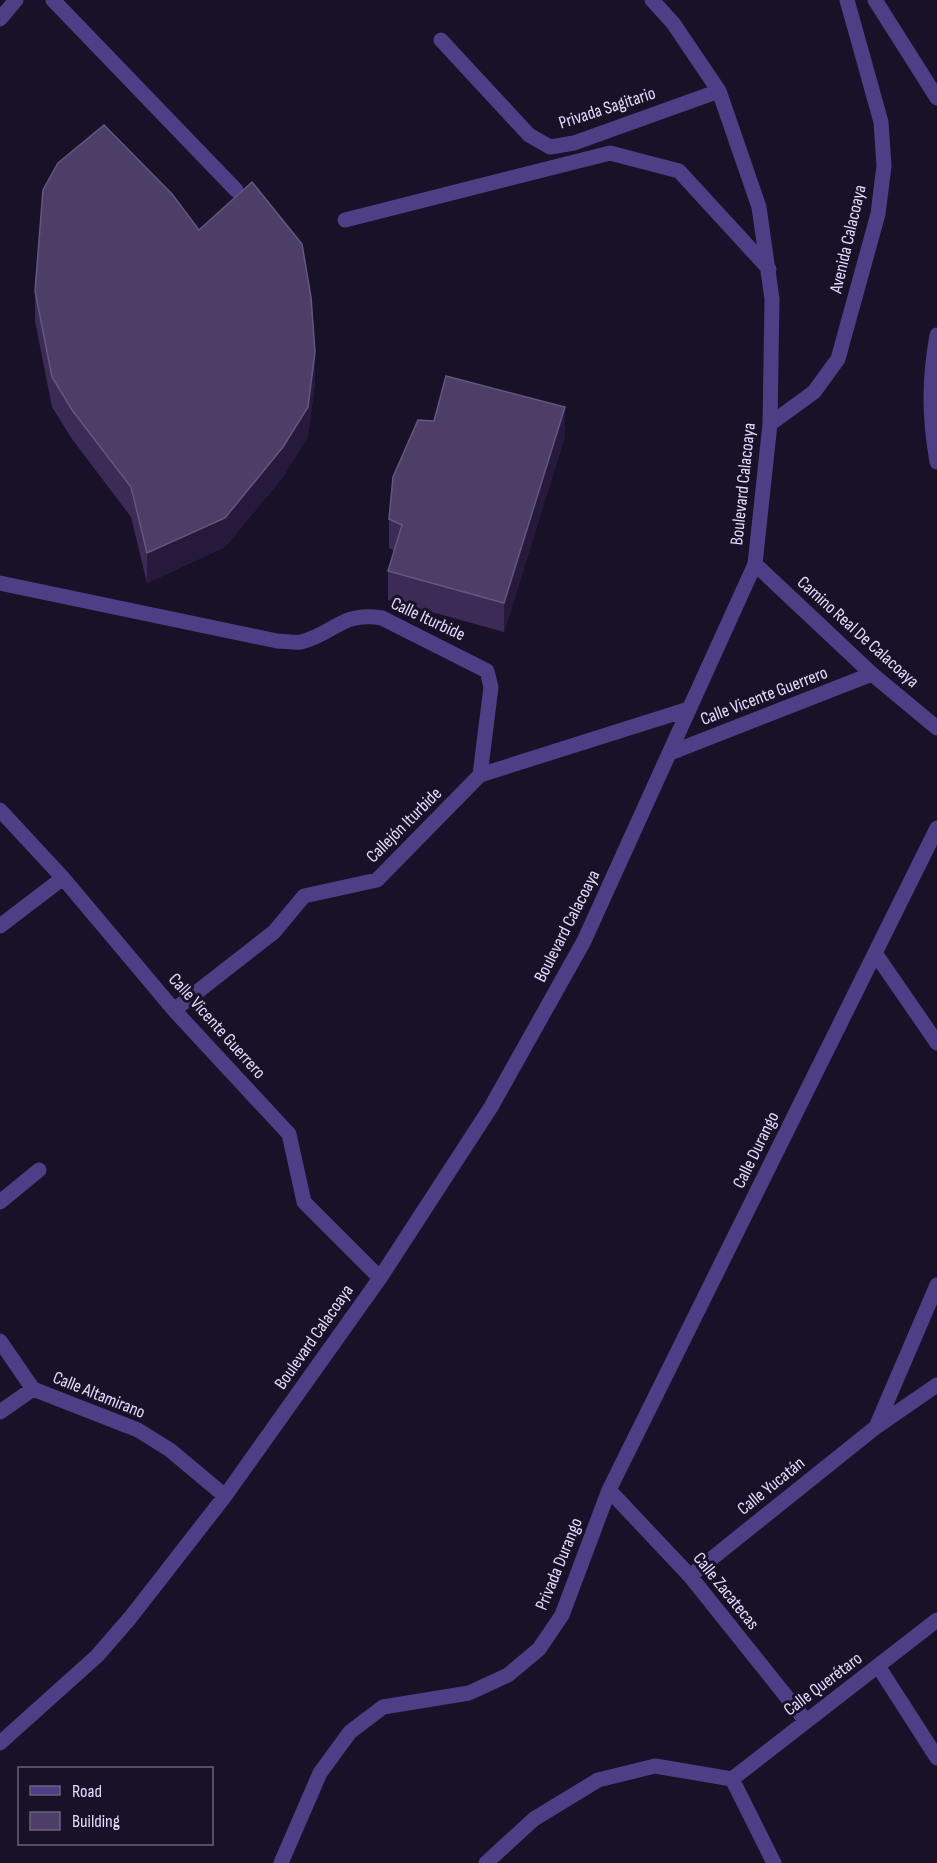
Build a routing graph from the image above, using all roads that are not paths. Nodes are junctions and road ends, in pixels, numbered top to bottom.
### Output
1 (16, 0) edge
2 (53, 0) edge
3 (652, 0) edge
4 (847, 0) edge
5 (875, 0) edge
6 (0, 19) edge
7 (441, 40) dead end
8 (719, 91) junction
9 (937, 98) edge
10 (236, 190) dead end
11 (345, 220) dead end
12 (769, 269) junction
13 (937, 335) edge
14 (770, 424) junction
15 (937, 462) edge
16 (754, 564) junction
17 (0, 583) edge
18 (872, 674) junction
19 (689, 709) junction
20 (936, 725) edge
21 (670, 753) junction
22 (480, 775) junction
23 (0, 810) edge
24 (937, 828) edge
25 (63, 878) junction
26 (0, 926) edge
27 (875, 953) junction
28 (174, 1010) junction
29 (937, 1044) edge
30 (39, 1170) dead end
31 (0, 1202) edge
32 (380, 1278) junction
33 (937, 1286) edge
34 (0, 1341) edge
35 (937, 1385) edge
36 (33, 1389) junction
37 (0, 1412) edge
38 (876, 1427) junction
39 (609, 1490) junction
40 (225, 1496) junction
41 (690, 1576) junction
42 (937, 1620) edge
43 (878, 1666) junction
44 (806, 1721) junction
45 (0, 1743) edge
46 (937, 1758) edge
47 (732, 1779) junction
48 (281, 1863) edge
49 (486, 1863) edge
50 (774, 1863) edge

1 - 6 street
2 - 10 street
3 - 8 street, Boulevard Calacoaya
4 - 14 street, Avenida Calacoaya
5 - 9 street
7 - 8 street, Privada Sagitario
8 - 12 street, Boulevard Calacoaya
11 - 12 street
12 - 14 street, Boulevard Calacoaya
13 - 15 street
14 - 16 street, Boulevard Calacoaya
16 - 18 street, Camino Real De Calacoaya
16 - 19 street, Boulevard Calacoaya
17 - 22 street, Calle Iturbide
18 - 20 street, Camino Real De Calacoaya
18 - 21 street, Calle Vicente Guerrero
19 - 21 street, Boulevard Calacoaya
19 - 22 street
21 - 32 street, Boulevard Calacoaya
22 - 28 street, Callejón Iturbide
23 - 25 street, Calle Vicente Guerrero
24 - 27 street, Calle Durango
25 - 26 street
25 - 28 street, Calle Vicente Guerrero
27 - 29 street
27 - 39 street, Calle Durango
28 - 32 street, Calle Vicente Guerrero
30 - 31 street
32 - 40 street, Boulevard Calacoaya
33 - 38 street, Calle Yucatán
34 - 36 street, Calle Altamirano
35 - 38 street, Calle Yucatán
36 - 37 street
36 - 40 street, Calle Altamirano
38 - 41 street, Calle Yucatán
39 - 41 street, Calle Zacatecas
39 - 48 street, Privada Durango
40 - 45 street, Boulevard Calacoaya
41 - 44 street, Calle Zacatecas
42 - 43 street, Calle Querétaro
43 - 44 street, Calle Querétaro
43 - 46 street
44 - 47 street, Calle Querétaro
47 - 49 street
47 - 50 street

